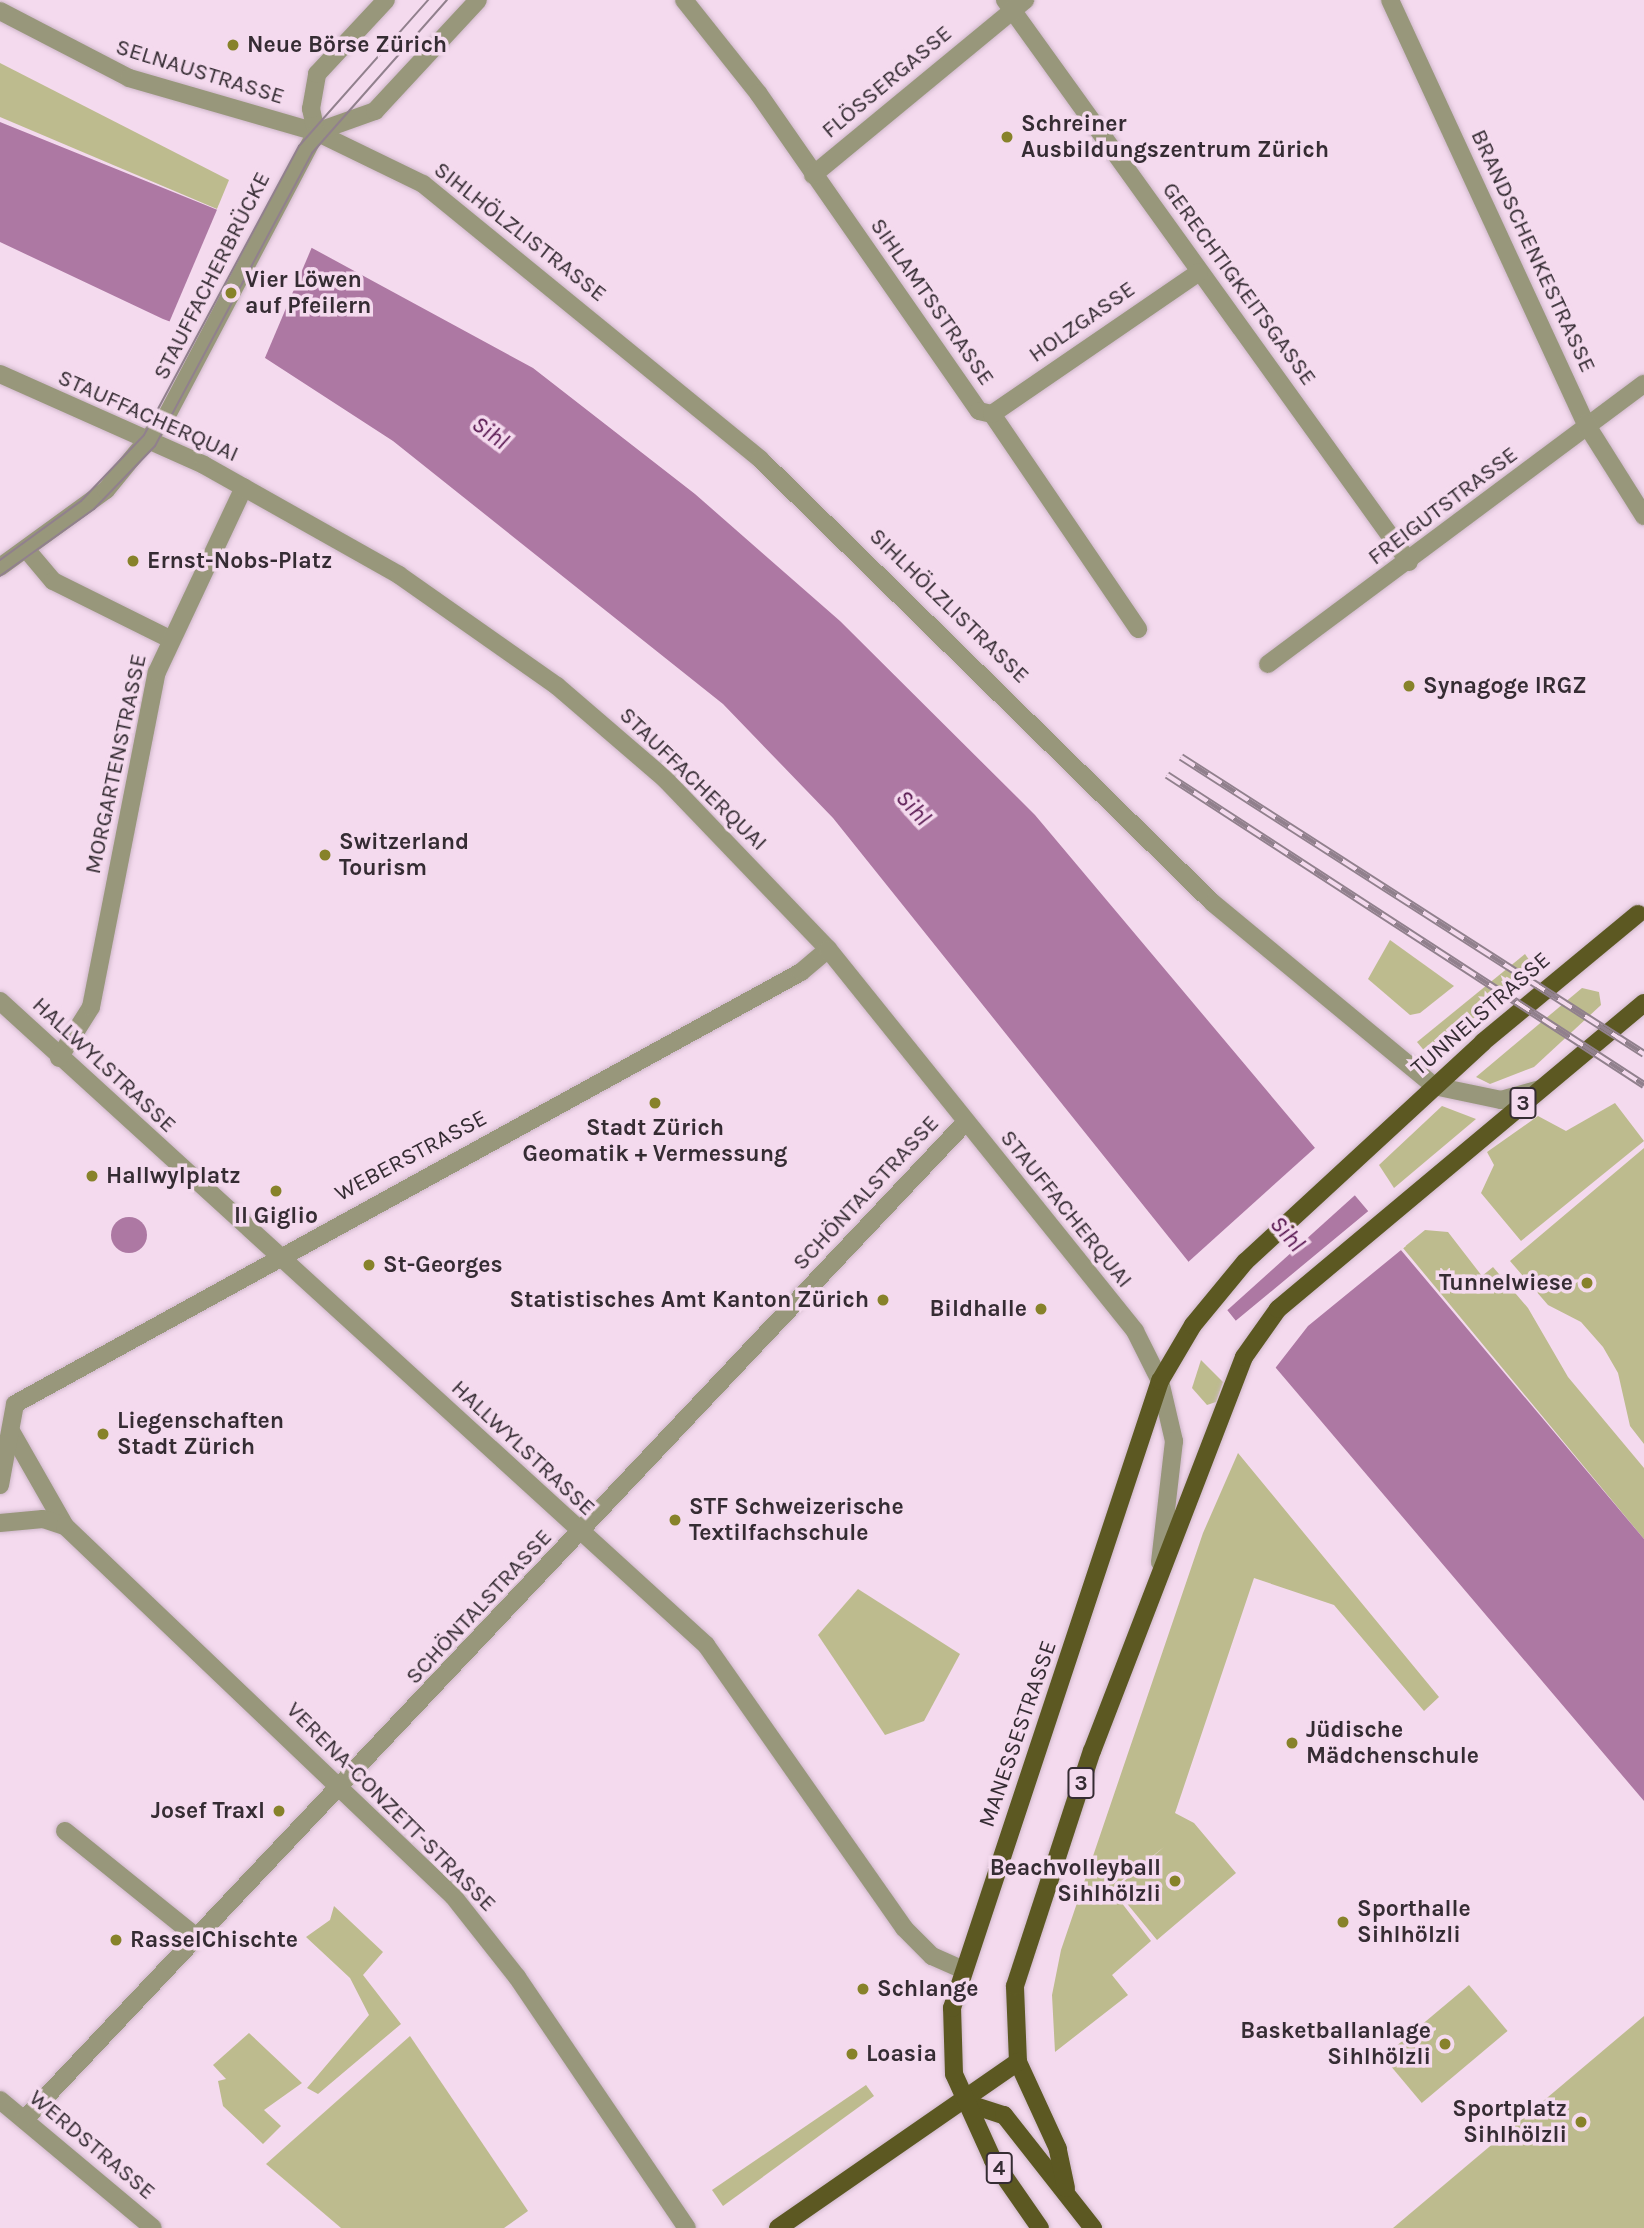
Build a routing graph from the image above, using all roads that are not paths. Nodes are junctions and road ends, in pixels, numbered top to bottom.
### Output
1 (386, 0) edge
2 (478, 0) edge
3 (684, 0) edge
4 (1390, 0) edge
5 (1015, 3) edge
6 (0, 10) edge
7 (316, 132) junction
8 (813, 175) junction
9 (1199, 272) junction
10 (0, 374) edge
11 (1644, 384) edge
12 (992, 414) junction
13 (1586, 424) junction
14 (149, 439) junction
15 (244, 487) junction
16 (1644, 516) edge
17 (26, 549) junction
18 (1409, 562) junction
19 (0, 567) edge
20 (1138, 629) dead end
21 (170, 639) junction
22 (1268, 664) dead end
23 (1638, 914) dead end
24 (828, 949) junction
25 (0, 1002) edge
26 (1644, 1003) edge
27 (60, 1058) junction
28 (1434, 1086) junction
29 (1540, 1089) junction
30 (965, 1123) junction
31 (279, 1256) junction
32 (1211, 1300) joint
33 (1160, 1381) junction
34 (8, 1403) edge
35 (12, 1433) junction
36 (0, 1485) edge
37 (0, 1523) edge
38 (65, 1526) junction
39 (580, 1534) junction
40 (1157, 1582) junction
41 (338, 1787) junction
42 (65, 1830) dead end
43 (195, 1936) junction
44 (963, 1970) junction
45 (1018, 2062) junction
46 (0, 2100) edge
47 (966, 2103) junction
48 (24, 2120) junction
49 (1066, 2188) junction
50 (153, 2228) edge
51 (687, 2228) edge
52 (778, 2228) edge
53 (1040, 2228) edge
54 (1093, 2228) edge

1 - 7 street, SELNAUSTRASSE
2 - 7 street
3 - 8 street, SIHLAMTSSTRASSE
4 - 13 street, BRANDSCHENKESTRASSE
5 - 8 street, FLÖSSERGASSE
5 - 9 street, GERECHTIGKEITSGASSE
6 - 7 street, SELNAUSTRASSE
7 - 14 street, STAUFFACHERBRÜCKE
7 - 28 street, SIHLHÖLZLISTRASSE
8 - 12 street, SIHLAMTSSTRASSE
9 - 12 street, HOLZGASSE
9 - 18 street, GERECHTIGKEITSGASSE
10 - 14 street, STAUFFACHERQUAI
11 - 13 street, FREIGUTSTRASSE
12 - 20 street, SIHLAMTSSTRASSE
13 - 16 street, BRANDSCHENKESTRASSE
13 - 18 street, FREIGUTSTRASSE
14 - 15 street, STAUFFACHERQUAI
14 - 17 street, STAUFFACHERBRÜCKE
15 - 21 street, MORGARTENSTRASSE
15 - 24 street, STAUFFACHERQUAI
17 - 19 street, STAUFFACHERBRÜCKE
17 - 21 street
18 - 22 street, FREIGUTSTRASSE
21 - 27 street, MORGARTENSTRASSE
23 - 28 main road, TUNNELSTRASSE / 3
24 - 30 street, STAUFFACHERQUAI
24 - 31 street, WEBERSTRASSE
25 - 27 street, HALLWYLSTRASSE
26 - 29 main road, 3
27 - 31 street, HALLWYLSTRASSE
28 - 29 street, SIHLHÖLZLISTRASSE
28 - 32 main road, TUNNELSTRASSE / 3
29 - 40 main road, 3
30 - 33 street, STAUFFACHERQUAI
30 - 39 street, SCHÖNTALSTRASSE
31 - 34 street, WEBERSTRASSE
31 - 39 street, HALLWYLSTRASSE
32 - 33 main road, MANESSESTRASSE / 3
33 - 40 street
33 - 44 main road, MANESSESTRASSE / 3
34 - 35 street
35 - 36 street
35 - 38 street, VERENA-CONZETT-STRASSE
37 - 38 street
38 - 41 street, VERENA-CONZETT-STRASSE
39 - 41 street, SCHÖNTALSTRASSE
39 - 44 street, HALLWYLSTRASSE
40 - 45 main road, 3
41 - 43 street, SCHÖNTALSTRASSE
41 - 51 street, VERENA-CONZETT-STRASSE
42 - 43 street
43 - 48 street, SCHÖNTALSTRASSE
44 - 47 main road, MANESSESTRASSE
45 - 47 main road
45 - 49 main road
46 - 48 street, WERDSTRASSE
47 - 49 main road, 4
47 - 52 main road
47 - 53 main road, MANESSESTRASSE / 4
48 - 50 street, WERDSTRASSE
49 - 54 main road, 4

